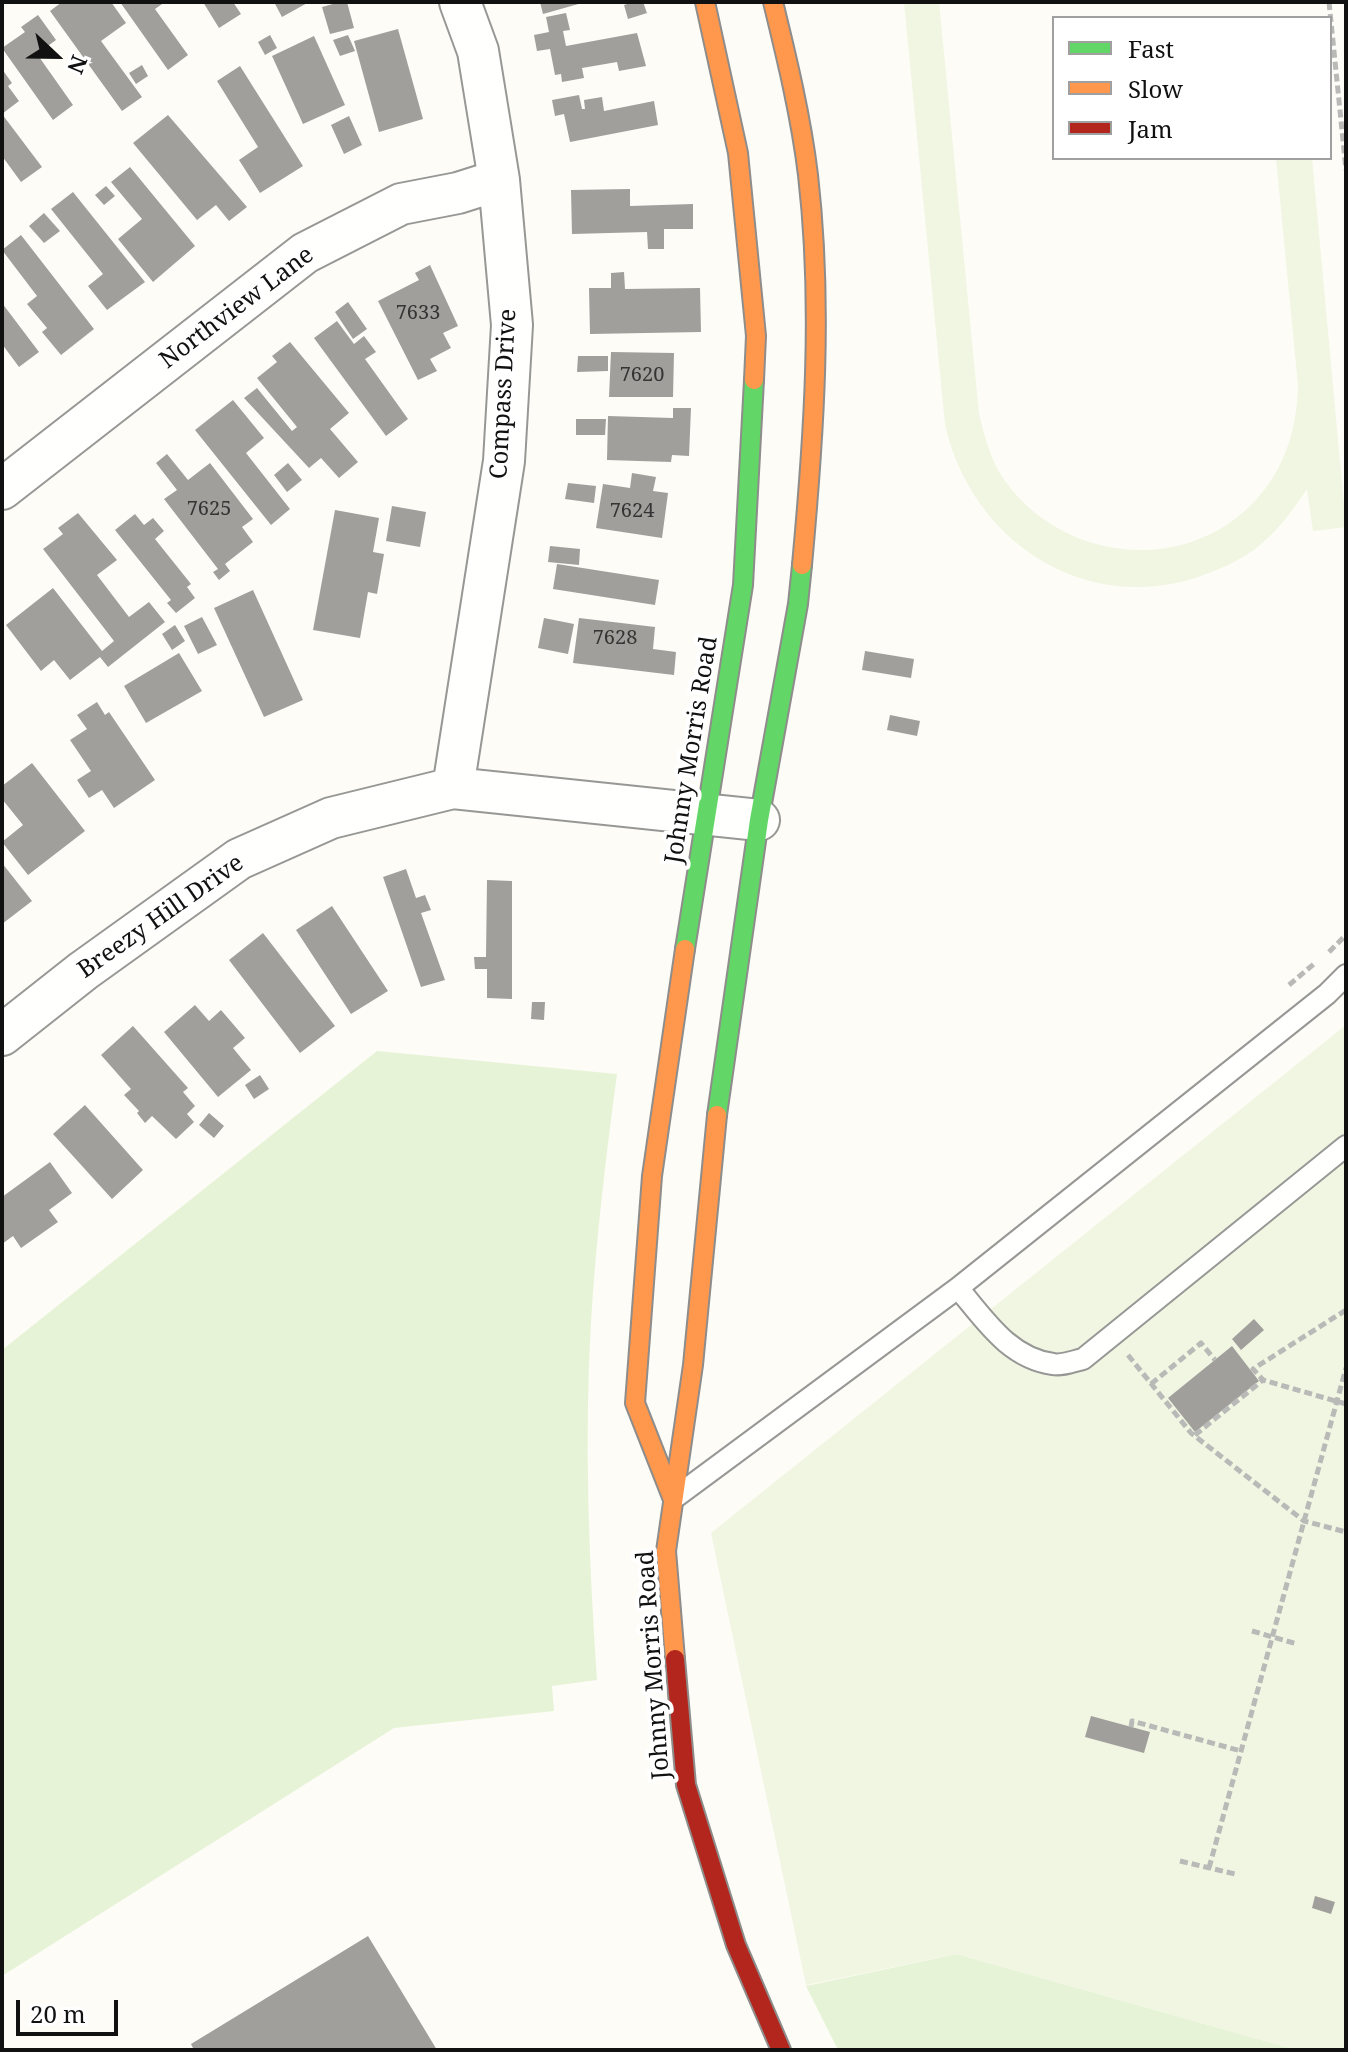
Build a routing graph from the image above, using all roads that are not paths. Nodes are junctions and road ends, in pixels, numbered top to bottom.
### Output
1 (460, 2) edge
2 (705, 2) edge
3 (773, 2) edge
4 (499, 180) junction
5 (2, 489) edge
6 (453, 788) junction
7 (705, 815) junction
8 (759, 820) junction
9 (1346, 975) edge
10 (2, 1035) edge
11 (1346, 1146) edge
12 (958, 1288) junction
13 (673, 1499) junction
14 (781, 2050) edge

1 - 4 street, Compass Drive
2 - 7 street, Johnny Morris Road
3 - 8 street, Johnny Morris Road
4 - 5 street, Northview Lane
4 - 6 street, Compass Drive
6 - 7 street, Breezy Hill Drive
6 - 10 street, Breezy Hill Drive
7 - 8 street, Breezy Hill Drive
7 - 13 street, Johnny Morris Road
8 - 13 street, Johnny Morris Road
9 - 12 lane
11 - 12 lane
12 - 13 lane
13 - 14 street, Johnny Morris Road

